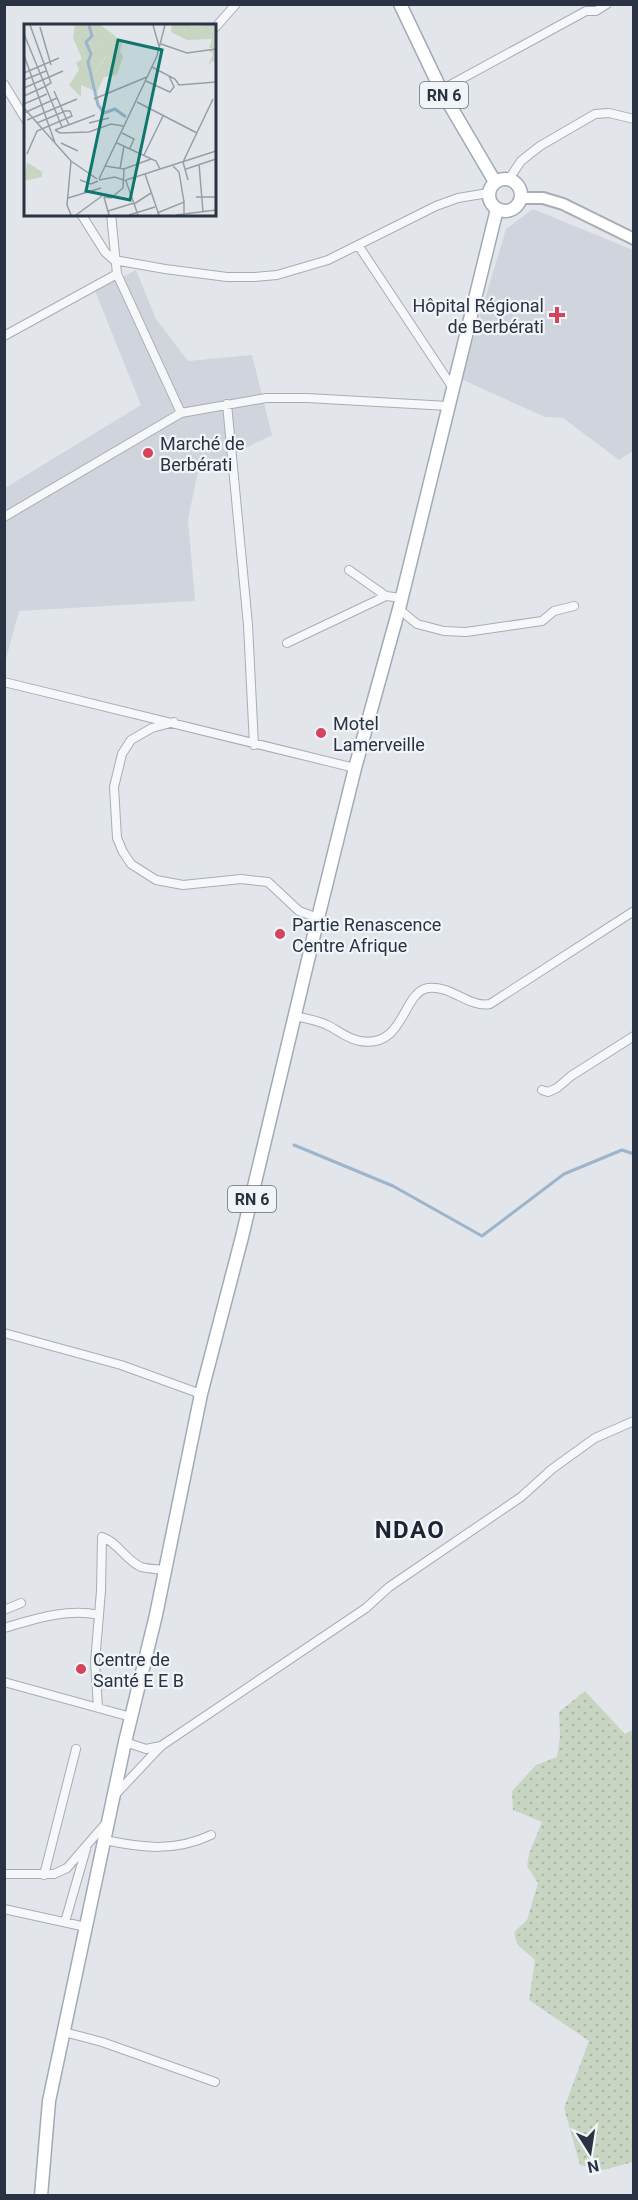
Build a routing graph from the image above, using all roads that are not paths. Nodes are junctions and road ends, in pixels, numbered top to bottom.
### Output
1 (236, 4) edge
2 (400, 4) edge
3 (607, 4) edge
4 (587, 8) edge
5 (216, 27) edge
6 (4, 84) edge
7 (441, 90) junction
8 (24, 117) edge
9 (633, 118) edge
10 (509, 179) junction
11 (495, 182) junction
12 (489, 193) junction
13 (521, 198) junction
14 (497, 209) junction
15 (82, 216) edge
16 (111, 216) edge
17 (633, 239) edge
18 (358, 245) junction
19 (114, 260) junction
20 (117, 274) junction
21 (4, 336) edge
22 (453, 388) junction
23 (227, 404) junction
24 (448, 406) junction
25 (181, 413) junction
26 (4, 517) edge
27 (349, 570) dead end
28 (386, 596) junction
29 (400, 603) junction
30 (574, 606) dead end
31 (287, 644) dead end
32 (4, 682) edge
33 (174, 722) junction
34 (254, 745) junction
35 (356, 768) junction
36 (633, 911) edge
37 (318, 918) junction
38 (296, 1016) junction
39 (633, 1036) edge
40 (542, 1090) dead end
41 (4, 1333) edge
42 (201, 1394) junction
43 (633, 1421) edge
44 (165, 1570) junction
45 (21, 1603) dead end
46 (4, 1610) edge
47 (99, 1615) junction
48 (4, 1628) edge
49 (4, 1682) edge
50 (98, 1707) junction
51 (131, 1717) junction
52 (125, 1742) junction
53 (161, 1746) junction
54 (76, 1749) dead end
55 (114, 1796) junction
56 (109, 1820) junction
57 (210, 1835) dead end
58 (105, 1840) junction
59 (86, 1848) junction
60 (4, 1874) edge
61 (44, 1875) junction
62 (4, 1909) edge
63 (64, 1922) junction
64 (86, 1927) junction
65 (64, 2032) junction
66 (215, 2082) dead end
67 (41, 2196) edge

1 - 5 street
2 - 7 main road, RN 6
3 - 4 street
4 - 7 street
6 - 8 street
7 - 11 main road, RN 6
9 - 10 street
10 - 11 main road
10 - 13 main road
11 - 12 main road
12 - 14 main road
12 - 18 street
13 - 14 main road
13 - 17 street
14 - 22 main road, RN 6
15 - 19 street
16 - 19 street
18 - 19 street
18 - 22 street
19 - 20 street
20 - 21 street
20 - 25 street
22 - 24 main road, RN 6
23 - 24 street
23 - 25 street
23 - 34 street
24 - 29 main road, RN 6
25 - 26 street
27 - 28 street
28 - 29 street
28 - 31 street
29 - 30 street
29 - 35 main road, RN 6
32 - 33 street
33 - 34 street
33 - 37 street
34 - 35 street
35 - 37 main road, RN 6
36 - 38 street
37 - 38 main road, RN 6
38 - 42 main road, RN 6
39 - 40 street
41 - 42 street
42 - 44 main road, RN 6
43 - 53 street
44 - 47 street
44 - 51 main road, RN 6
45 - 46 street
47 - 48 street
47 - 50 street
49 - 50 street
50 - 51 street
51 - 52 main road, RN 6
52 - 53 street
52 - 55 main road, RN 6
53 - 55 street
54 - 61 street
55 - 56 main road, RN 6
56 - 58 main road, RN 6
56 - 59 street
57 - 58 street
58 - 64 main road, RN 6
59 - 61 street
59 - 63 street
60 - 61 street
62 - 63 street
63 - 64 street
64 - 65 main road, RN 6
65 - 66 street
65 - 67 main road, RN 6

